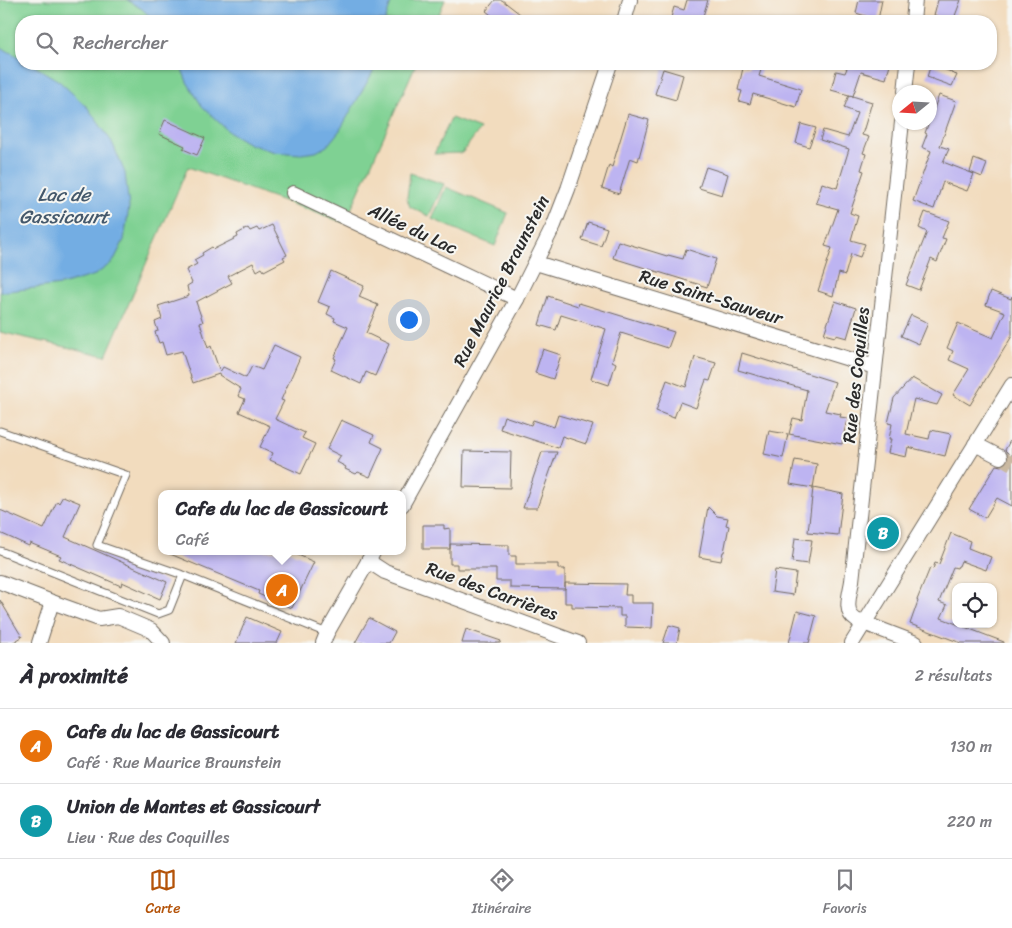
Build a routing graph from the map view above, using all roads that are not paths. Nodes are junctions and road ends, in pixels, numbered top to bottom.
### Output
1 (630, 0) edge
2 (915, 0) edge
3 (626, 15) edge
4 (914, 15) edge
5 (608, 70) edge
6 (907, 70) edge
7 (906, 85) edge
8 (901, 130) edge
9 (292, 193) dead end
10 (536, 263) junction
11 (517, 299) junction
12 (876, 367) junction
13 (1012, 385) edge
14 (0, 431) edge
15 (975, 444) junction
16 (1000, 457) tunnel mouth
17 (406, 498) edge
18 (0, 551) edge
19 (371, 556) edge
20 (183, 575) junction
21 (0, 582) edge
22 (52, 602) junction
23 (863, 624) junction
24 (325, 638) edge
25 (162, 642) edge
26 (39, 643) edge
27 (578, 643) edge
28 (852, 643) edge
29 (916, 643) edge

1 - 3 street
2 - 4 street
5 - 10 street, Rue Maurice Braunstein
6 - 7 street
8 - 12 street, Rue des Coquilles
9 - 11 street, Allée du Lac
10 - 11 street, Rue Maurice Braunstein
10 - 12 street, Rue Saint-Sauveur
11 - 17 street, Rue Maurice Braunstein
12 - 23 street, Rue des Coquilles
13 - 15 street
14 - 20 lane
15 - 16 street
15 - 23 street
18 - 20 lane
19 - 24 street
19 - 27 street, Rue des Carrières
20 - 24 lane
21 - 22 street
22 - 25 street
22 - 26 street
23 - 28 street
23 - 29 street

